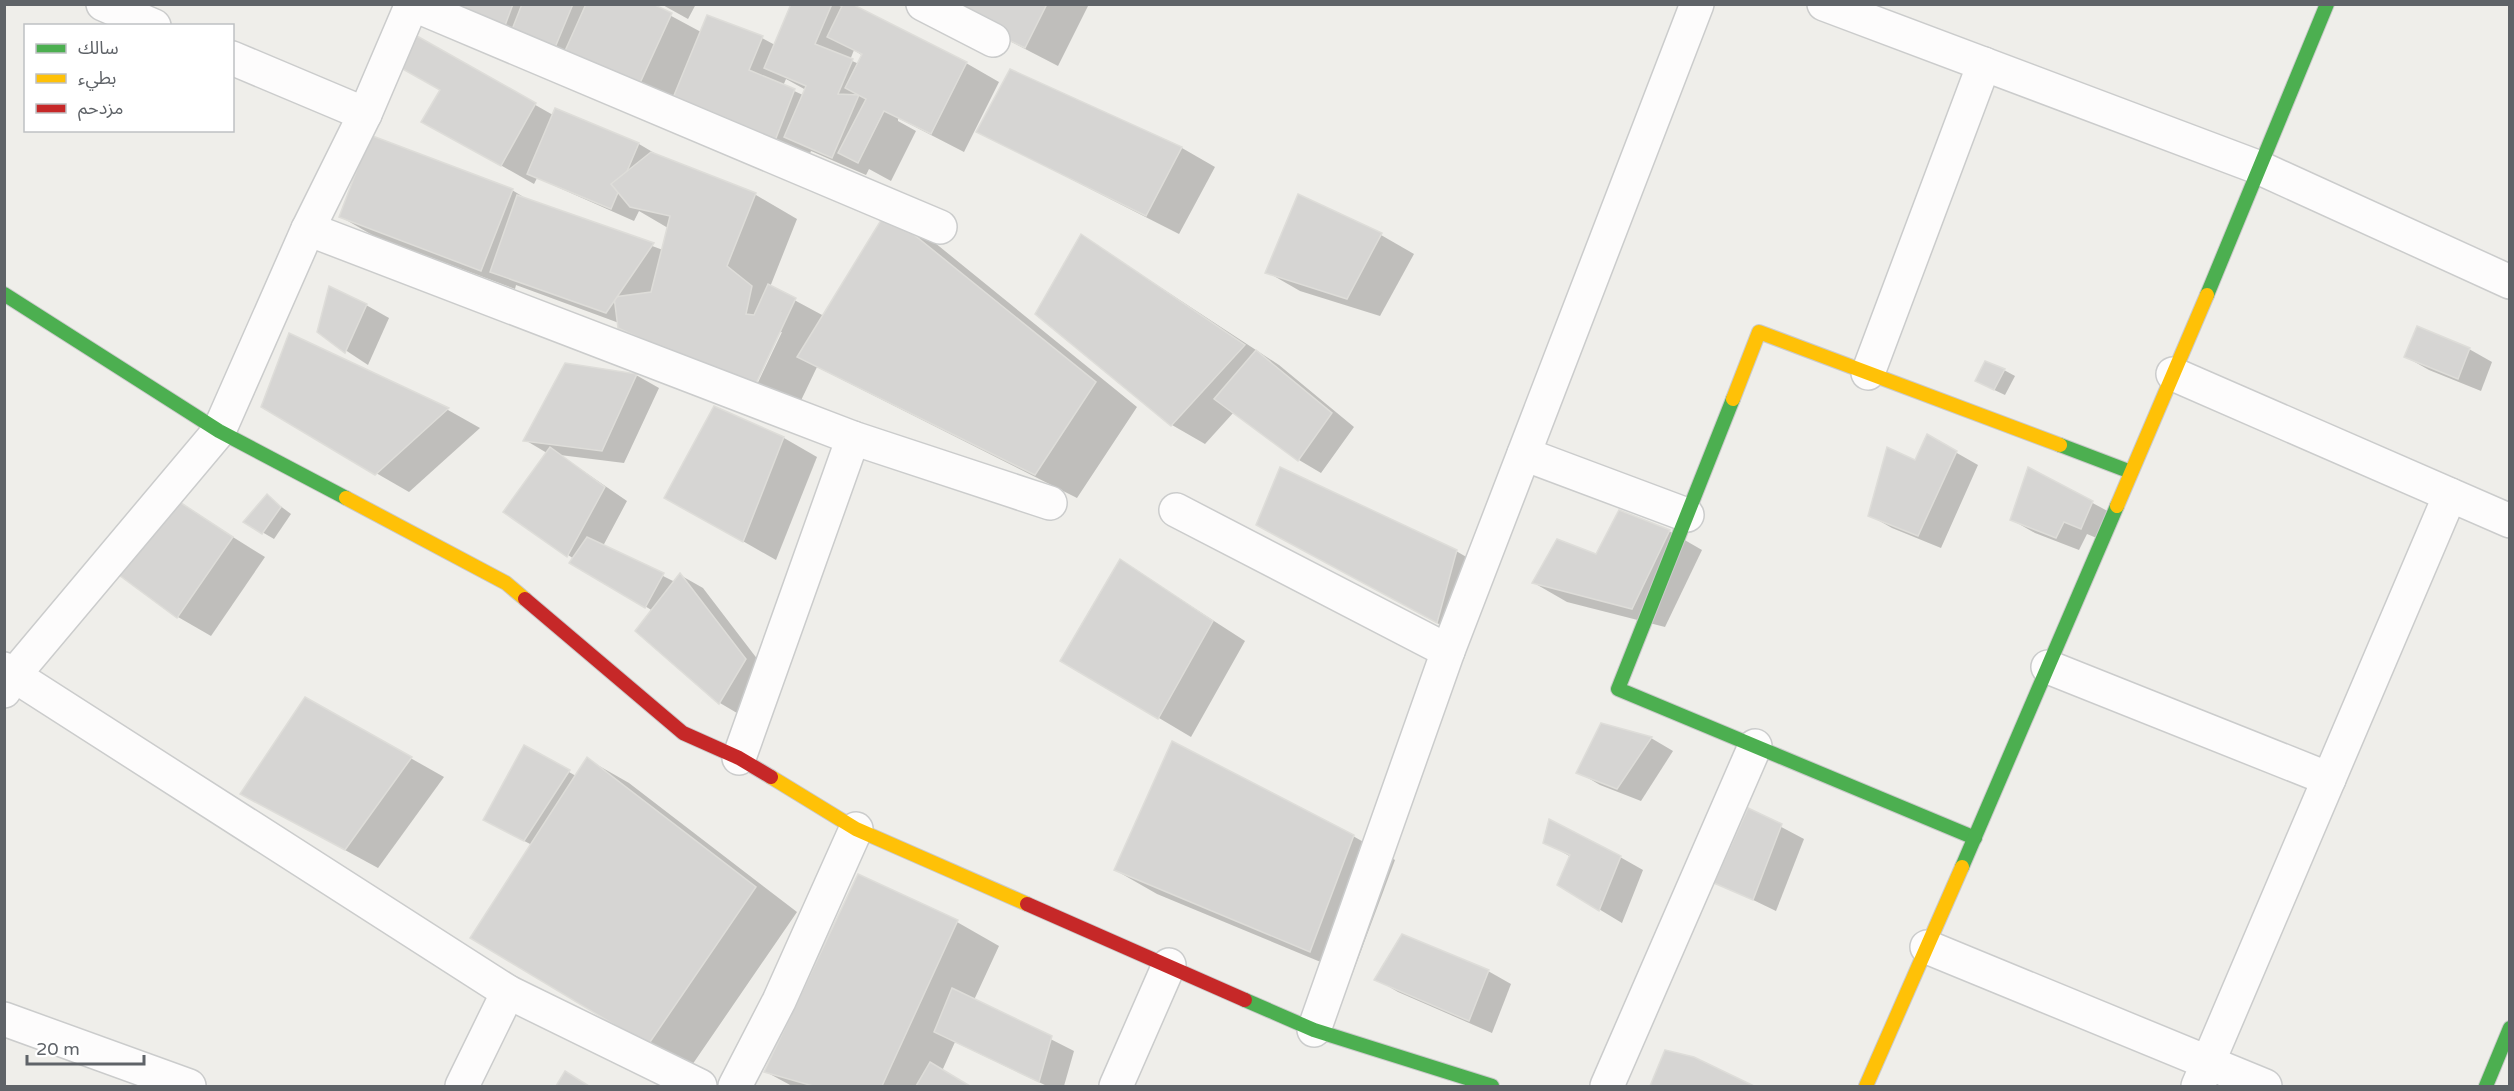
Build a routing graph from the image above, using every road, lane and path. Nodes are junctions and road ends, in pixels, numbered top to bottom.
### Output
1 (103, 4) edge
2 (412, 4) edge
3 (923, 4) edge
4 (1697, 4) edge
5 (1824, 4) edge
6 (2327, 4) edge
7 (149, 24) edge
8 (993, 40) dead end
9 (234, 59) edge
10 (1984, 64) junction
11 (365, 114) junction
12 (2260, 168) junction
13 (940, 227) dead end
14 (309, 229) junction
15 (2510, 282) edge
16 (4, 294) edge
17 (1868, 373) junction
18 (2173, 374) junction
19 (219, 431) junction
20 (853, 438) junction
21 (1524, 454) junction
22 (2131, 472) junction
23 (2450, 495) junction
24 (1050, 503) dead end
25 (1176, 510) dead end
26 (1687, 515) junction
27 (2510, 521) edge
28 (1448, 651) junction
29 (2048, 667) junction
30 (8, 678) edge
31 (1755, 746) junction
32 (738, 758) junction
33 (2329, 779) junction
34 (856, 829) junction
35 (1975, 838) junction
36 (1928, 946) junction
37 (1169, 965) junction
38 (508, 992) junction
39 (4, 1019) edge
40 (2510, 1028) edge
41 (1314, 1030) junction
42 (2203, 1075) edge
43 (177, 1084) edge
44 (462, 1086) edge
45 (700, 1086) edge
46 (735, 1086) edge
47 (1116, 1086) edge
48 (1492, 1086) edge
49 (1607, 1086) edge
50 (1866, 1086) edge
51 (2265, 1086) edge
52 (2486, 1086) edge

1 - 7 street
2 - 11 street
2 - 13 street
3 - 8 street
4 - 21 street
5 - 10 street
6 - 12 street
9 - 11 street
10 - 12 street
10 - 17 street
11 - 14 street
12 - 15 street
12 - 18 street
14 - 19 street
14 - 20 street
16 - 19 street
17 - 22 street
17 - 26 street
18 - 22 street
18 - 23 street
19 - 30 street
19 - 32 street
20 - 24 street
20 - 32 street
21 - 26 street
21 - 28 street
22 - 29 street
23 - 27 street
23 - 33 street
25 - 28 street
26 - 31 street
28 - 41 street
29 - 33 street
29 - 35 street
30 - 38 street
31 - 35 street
31 - 49 street
32 - 34 street
33 - 42 street
34 - 37 street
34 - 46 street
35 - 36 street
36 - 42 street
36 - 50 street
37 - 41 street
37 - 47 street
38 - 44 street
38 - 45 street
39 - 43 street
40 - 52 street
41 - 48 street
42 - 51 street

